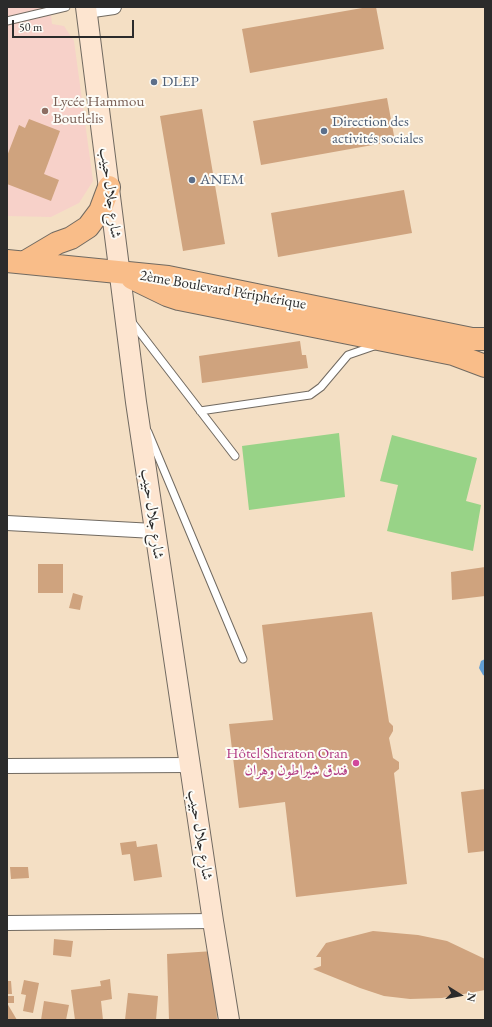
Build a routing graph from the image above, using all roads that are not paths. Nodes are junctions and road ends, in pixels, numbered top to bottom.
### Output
1 (66, 7) edge
2 (114, 7) edge
3 (86, 9) edge
4 (7, 21) edge
5 (110, 187) junction
6 (16, 261) edge
7 (120, 272) junction
8 (124, 312) junction
9 (485, 338) edge
10 (391, 341) junction
11 (485, 366) edge
12 (136, 402) junction
13 (200, 412) junction
14 (234, 456) dead end
15 (7, 523) edge
16 (154, 531) junction
17 (243, 659) dead end
18 (189, 765) junction
19 (7, 766) edge
20 (213, 921) junction
21 (7, 923) edge
22 (229, 1020) edge

1 - 4 lane
2 - 3 street
3 - 5 street, شارع جلال حبيب
5 - 6 main road
5 - 7 street, شارع جلال حبيب
6 - 7 main road
7 - 8 street, شارع جلال حبيب
7 - 9 main road, 2ème Boulevard Périphérique
7 - 10 main road, 2ème Boulevard Périphérique
8 - 12 street, شارع جلال حبيب
8 - 13 lane
10 - 11 main road, 2ème Boulevard Périphérique
10 - 13 lane
12 - 16 street, شارع جلال حبيب
12 - 17 lane
13 - 14 lane
15 - 16 street
16 - 18 street, شارع جلال حبيب
18 - 19 street
18 - 20 street, شارع جلال حبيب
20 - 21 street
20 - 22 street, شارع جلال حبيب

